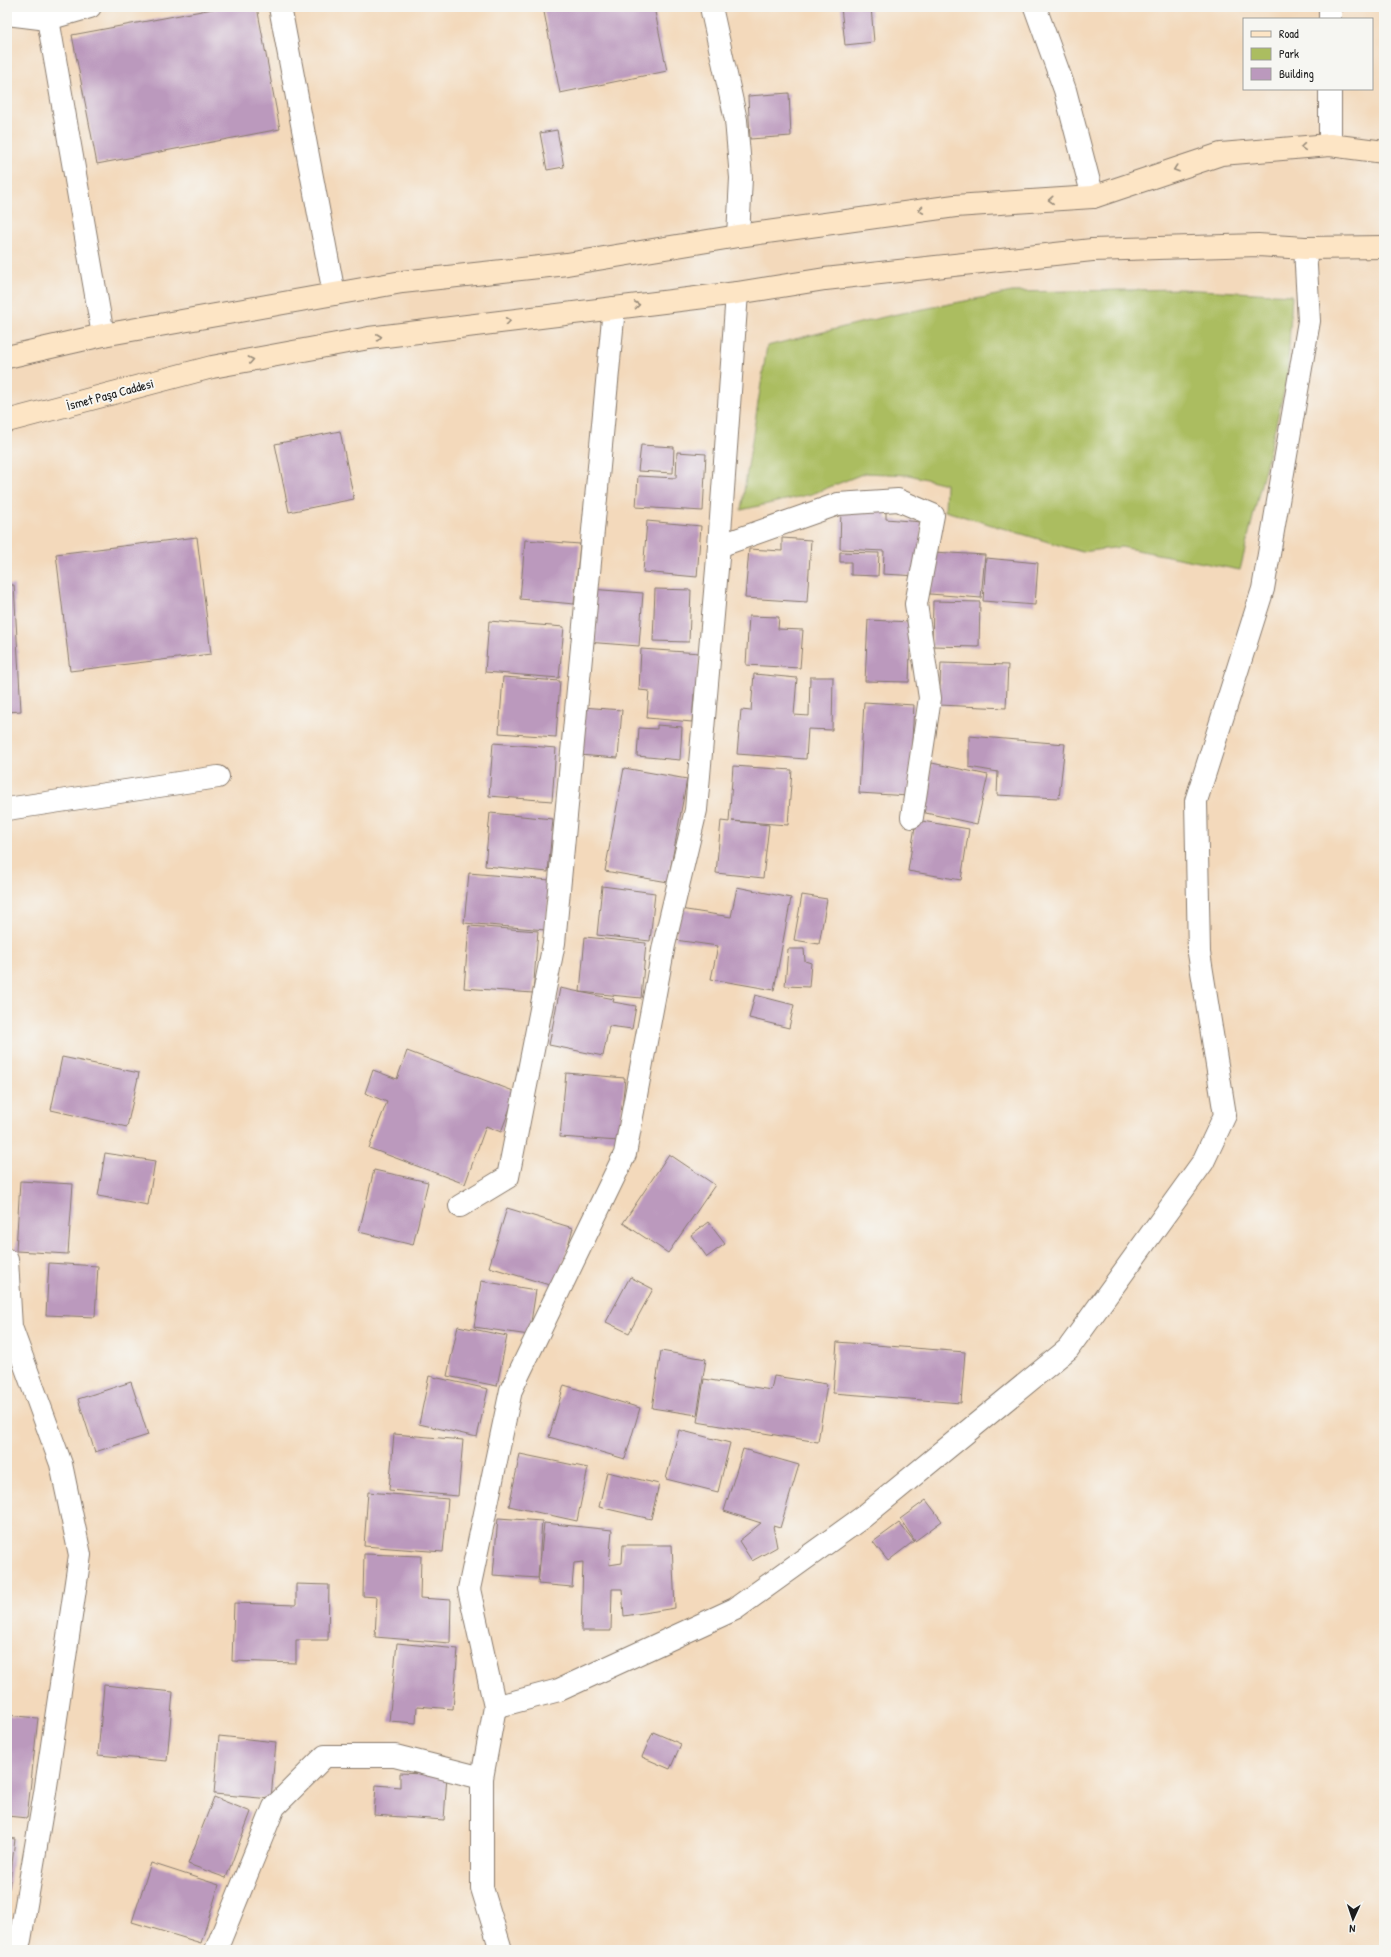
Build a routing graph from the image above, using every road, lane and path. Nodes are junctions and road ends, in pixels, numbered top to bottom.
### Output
1 (90, 7) edge
2 (280, 7) edge
3 (712, 7) edge
4 (1035, 7) edge
5 (1330, 7) edge
6 (7, 14) edge
7 (1330, 18) edge
8 (48, 19) junction
9 (1330, 90) edge
10 (1330, 145) junction
11 (1384, 152) edge
12 (1093, 197) junction
13 (738, 236) junction
14 (1384, 247) edge
15 (1305, 248) junction
16 (737, 293) junction
17 (334, 294) junction
18 (614, 308) junction
19 (103, 335) junction
20 (7, 357) edge
21 (7, 420) edge
22 (719, 546) junction
23 (218, 777) dead end
24 (7, 809) edge
25 (912, 817) dead end
26 (460, 1206) dead end
27 (7, 1260) edge
28 (495, 1707) junction
29 (482, 1778) junction
30 (15, 1950) edge
31 (216, 1950) edge
32 (501, 1950) edge

1 - 8 street
2 - 17 street
3 - 13 street
4 - 12 street
5 - 7 street
6 - 8 street
8 - 19 street
9 - 10 street
10 - 11 main road
10 -> 12 main road
12 -> 13 main road
13 - 17 main road
14 - 15 main road, İsmet Paşa Caddesi
15 - 16 main road, İsmet Paşa Caddesi
15 - 28 street
18 -> 16 main road, İsmet Paşa Caddesi
16 - 22 street
17 - 19 main road
21 -> 18 main road, İsmet Paşa Caddesi
18 - 26 street
19 - 20 main road
22 - 25 street
22 - 28 street
23 - 24 street
27 - 30 street
28 - 29 street
29 - 31 street
29 - 32 street

